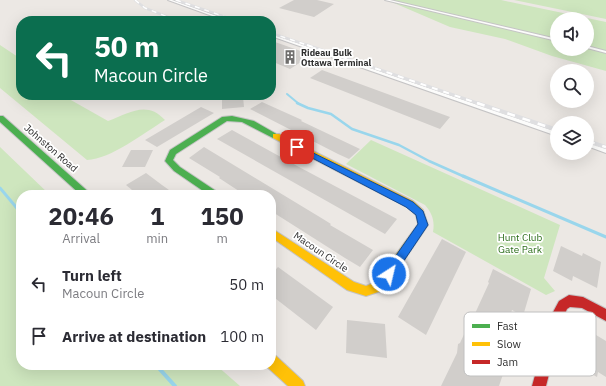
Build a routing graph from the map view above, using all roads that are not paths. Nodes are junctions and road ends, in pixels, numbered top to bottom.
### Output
1 (169, 0) edge
2 (386, 0) edge
3 (215, 16) edge
4 (276, 37) edge
5 (550, 38) edge
6 (594, 49) edge
7 (606, 52) edge
8 (0, 118) edge
9 (550, 132) edge
10 (594, 147) edge
11 (606, 151) edge
12 (81, 190) edge
13 (208, 190) edge
14 (276, 235) edge
15 (559, 312) edge
16 (606, 315) edge
17 (276, 366) edge
18 (542, 376) edge
19 (298, 386) edge
20 (540, 386) edge

1 - 3 lane
2 - 5 lane
4 - 9 lane
6 - 7 lane
8 - 12 street, Johnston Road
10 - 11 lane
13 - 14 street, Macoun Circle
15 - 16 street
17 - 19 street
18 - 20 street

